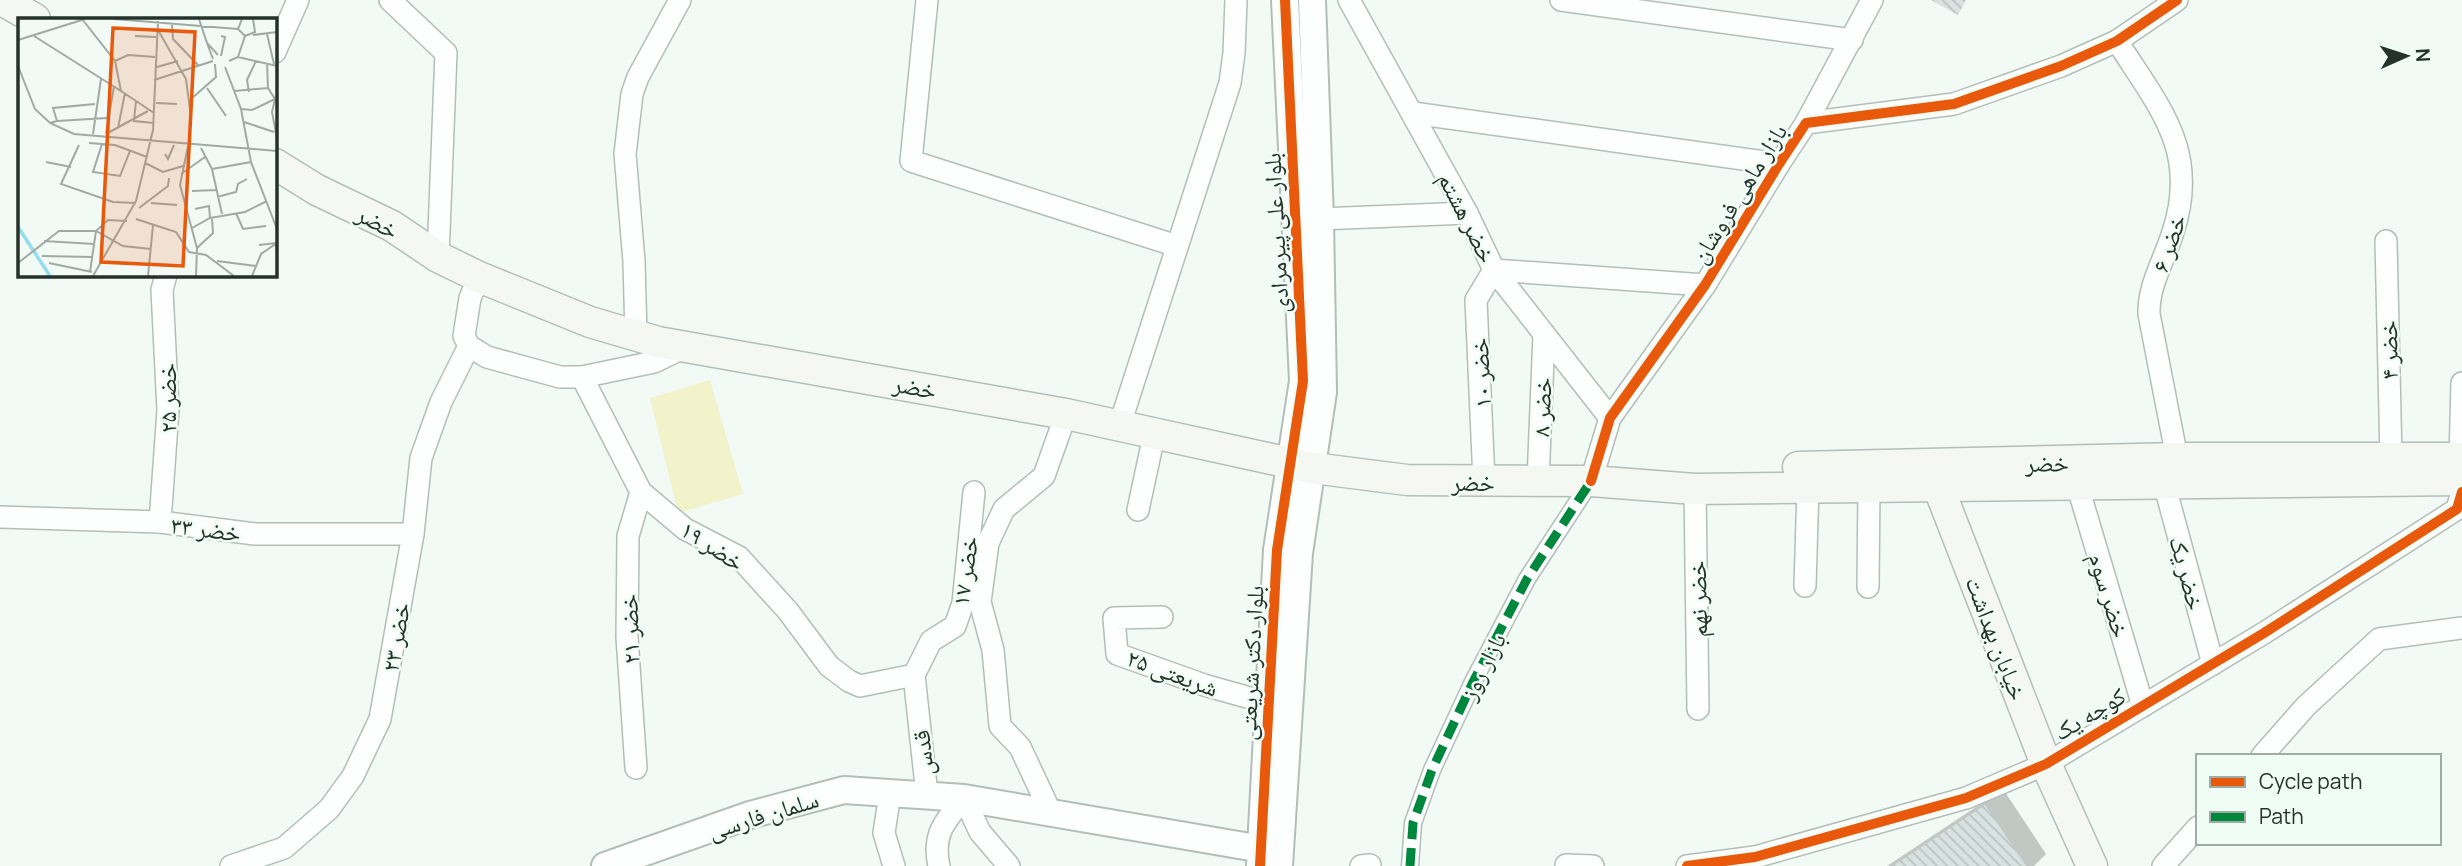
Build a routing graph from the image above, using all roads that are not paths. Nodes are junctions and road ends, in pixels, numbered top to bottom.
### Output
1 (2, 0) edge
2 (298, 0) edge
3 (390, 0) edge
4 (680, 0) edge
5 (927, 0) edge
6 (1236, 0) edge
7 (1285, 0) edge
8 (1312, 0) edge
9 (1349, 0) edge
10 (1561, 0) edge
11 (1872, 0) edge
12 (2177, 0) edge
13 (33, 18) edge
14 (1853, 40) junction
15 (2117, 41) junction
16 (276, 50) edge
17 (1413, 113) junction
18 (1807, 123) junction
19 (1779, 164) junction
20 (276, 165) edge
21 (1467, 213) junction
22 (1308, 219) junction
23 (2386, 241) dead end
24 (1177, 246) junction
25 (438, 257) junction
26 (1494, 270) junction
27 (166, 276) edge
28 (479, 277) junction
29 (1705, 285) junction
30 (1544, 334) junction
31 (636, 335) junction
32 (687, 345) junction
33 (469, 346) junction
34 (582, 377) junction
35 (2462, 383) edge
36 (1066, 414) junction
37 (1609, 418) junction
38 (1120, 425) junction
39 (1155, 431) junction
40 (2391, 458) junction
41 (2461, 465) edge
42 (1302, 466) junction
43 (2171, 471) junction
44 (1938, 475) junction
45 (1484, 481) junction
46 (1538, 481) junction
47 (1591, 481) junction
48 (2077, 484) junction
49 (1869, 486) junction
50 (1808, 487) junction
51 (1695, 489) junction
52 (641, 492) junction
53 (974, 492) dead end
54 (2462, 492) edge
55 (1138, 510) dead end
56 (0, 517) edge
57 (160, 522) junction
58 (413, 534) junction
59 (1288, 552) junction
60 (1805, 586) dead end
61 (1868, 587) dead end
62 (1162, 617) dead end
63 (2462, 628) edge
64 (2213, 664) junction
65 (914, 676) junction
66 (1268, 703) junction
67 (2143, 706) junction
68 (1698, 709) dead end
69 (2264, 754) edge
70 (2046, 764) junction
71 (636, 768) dead end
72 (890, 793) junction
73 (927, 795) junction
74 (964, 798) junction
75 (1051, 813) junction
76 (2196, 829) edge
77 (1267, 860) edge
78 (1757, 862) edge
79 (1566, 865) edge
80 (231, 866) edge
81 (605, 866) edge
82 (894, 866) edge
83 (939, 866) edge
84 (1009, 866) edge
85 (1410, 866) edge
86 (1593, 866) edge
87 (1687, 866) edge
88 (2092, 866) edge
89 (2162, 866) edge

1 - 13 main road
2 - 16 street
3 - 25 street
4 - 31 street
5 - 24 street
6 - 24 street
7 - 22 street, بلوار علی پیرمرادی
8 - 22 street, بلوار علی پیرمرادی
9 - 17 street, خضر هشتم
10 - 14 street
11 - 14 street
12 - 15 street, بازار ماهی فروشان
14 - 18 street
15 - 18 street, بازار ماهی فروشان
15 - 43 street, خضر ۶
17 - 19 street
17 - 21 street, خضر هشتم
18 - 19 street, بازار ماهی فروشان
19 - 29 street, بازار ماهی فروشان
20 - 25 main road, خضر
21 - 22 street
21 - 26 street, خضر هشتم
22 - 42 street, بلوار علی پیرمرادی
23 - 40 street, خضر ۴
24 - 38 street
25 - 28 main road, خضر
26 - 29 street
26 - 30 street, خضر هشتم
26 - 45 street, خضر ۱۰
27 - 57 street, خضر ۲۵
28 - 31 main road, خضر
28 - 33 street
29 - 37 street, بازار ماهی فروشان
30 - 37 street, خضر هشتم
30 - 46 street, خضر ۸
31 - 32 main road, خضر
32 - 34 street
32 - 36 main road, خضر
33 - 34 street
33 - 58 street, خضر ۲۳
34 - 52 street, خضر ۱۹
35 - 41 street
36 - 38 main road, خضر
36 - 75 street
37 - 47 street, بازار ماهی فروشان
38 - 39 main road, خضر
39 - 42 main road, خضر
39 - 55 street
40 - 41 main road, خضر
40 - 43 main road, خضر
41 - 43 main road, خضر
42 - 45 main road, خضر
42 - 59 street, بلوار دکتر شریعتی
43 - 44 main road, خضر
43 - 48 main road, خضر
43 - 64 street, خضر یک
44 - 47 main road, خضر
44 - 48 main road, خضر
44 - 49 main road, خضر
44 - 70 main road, خیابان بهداشت
45 - 46 main road, خضر
46 - 47 main road, خضر
47 - 51 main road, خضر
47 - 85 street, بازار روز
48 - 67 street, خضر سوم
49 - 50 main road, خضر
49 - 61 street
50 - 51 main road, خضر
50 - 60 street
51 - 68 street, خضر نهم
52 - 65 street, خضر ۱۹
52 - 71 street, خضر ۲۱
53 - 65 street, خضر ۱۷
54 - 64 street, کوچه یک
56 - 57 street, خضر ۳۳
57 - 58 street, خضر ۳۳
58 - 80 street, خضر ۲۳
59 - 66 street, بلوار دکتر شریعتی
59 - 77 street, بلوار دکتر شریعتی
62 - 66 street, شریعتی ۲۵
63 - 69 street
64 - 67 street, کوچه یک
65 - 73 street, قدس
66 - 77 street, بلوار دکتر شریعتی
67 - 70 street, کوچه یک
70 - 78 street, کوچه یک
70 - 88 main road, خیابان بهداشت
72 - 73 street, سلمان فارسی
72 - 81 street, سلمان فارسی
72 - 82 street
73 - 74 street, قدس
74 - 75 street
74 - 83 street
74 - 84 street, قدس
75 - 77 street
76 - 89 street
78 - 87 street, کوچه یک
79 - 86 street

